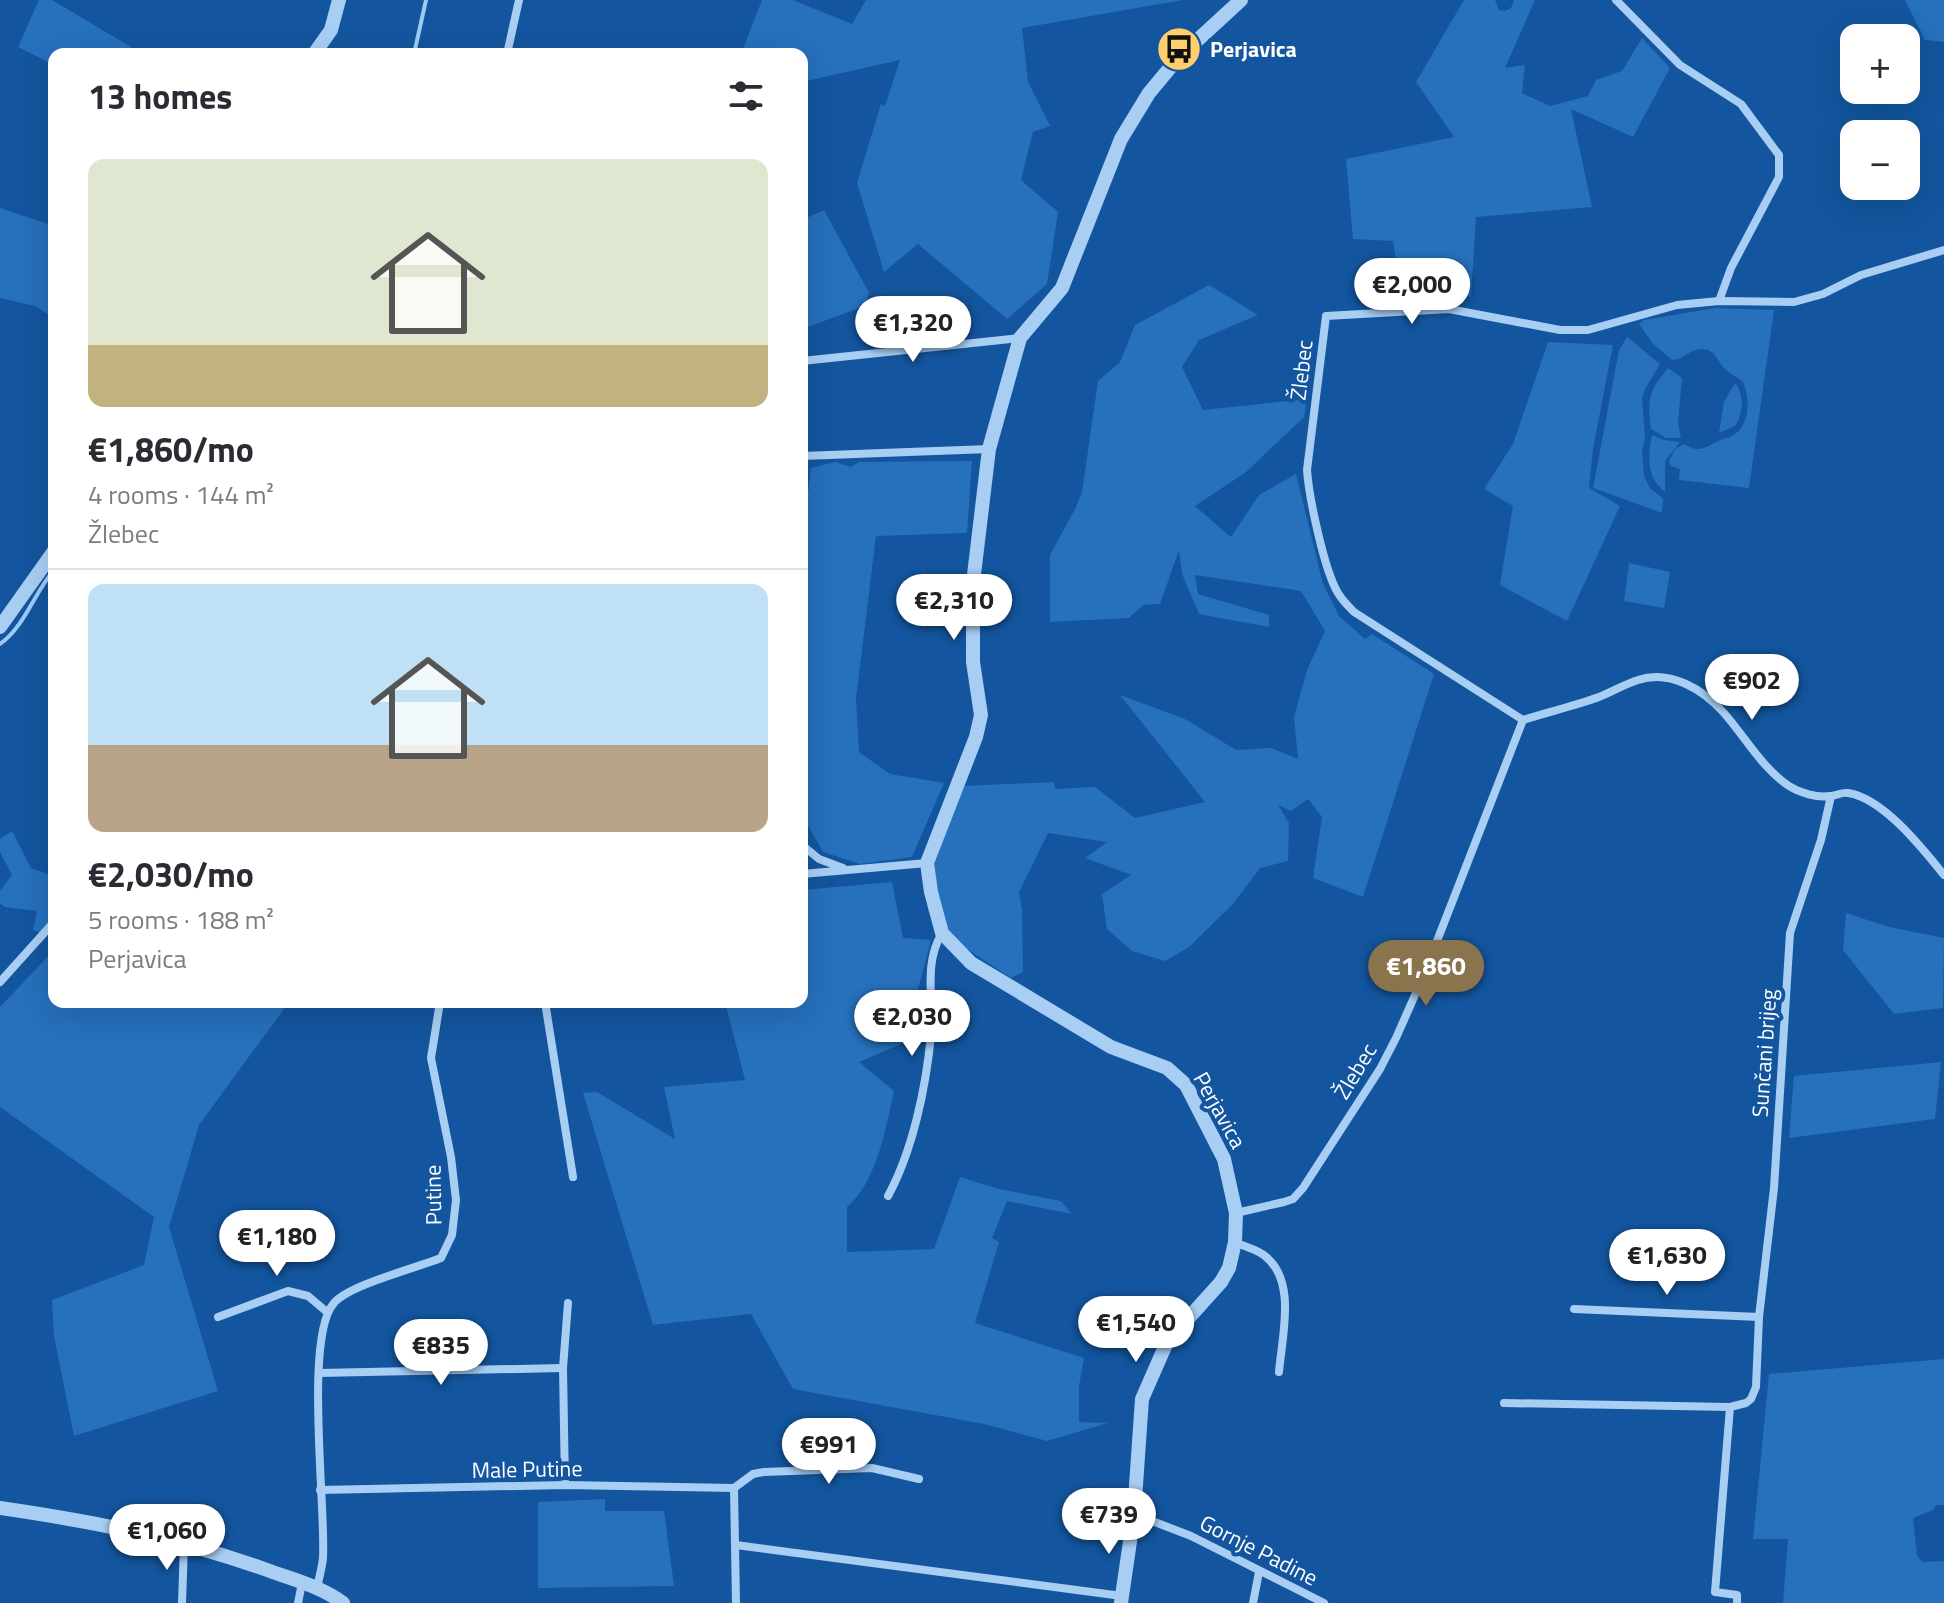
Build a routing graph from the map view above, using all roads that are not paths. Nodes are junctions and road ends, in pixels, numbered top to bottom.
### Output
1 (339, 0) edge
2 (519, 0) edge
3 (1241, 0) edge
4 (1616, 0) edge
5 (318, 48) edge
6 (508, 48) edge
7 (1944, 250) edge
8 (1719, 301) junction
9 (1020, 338) junction
10 (808, 360) edge
11 (989, 449) junction
12 (808, 456) edge
13 (48, 559) edge
14 (0, 627) edge
15 (1523, 720) junction
16 (1831, 796) junction
17 (808, 850) edge
18 (927, 863) junction
19 (848, 870) junction
20 (808, 873) edge
21 (1944, 875) edge
22 (48, 929) edge
23 (942, 933) junction
24 (0, 982) edge
25 (439, 1008) edge
26 (546, 1008) edge
27 (573, 1177) dead end
28 (888, 1196) dead end
29 (1236, 1213) junction
30 (1235, 1242) junction
31 (568, 1303) dead end
32 (1574, 1309) dead end
33 (327, 1312) junction
34 (218, 1317) dead end
35 (1759, 1317) junction
36 (563, 1368) junction
37 (1279, 1372) dead end
38 (319, 1373) junction
39 (1504, 1403) dead end
40 (1730, 1407) junction
41 (919, 1479) dead end
42 (565, 1485) junction
43 (734, 1488) junction
44 (320, 1490) junction
45 (0, 1508) edge
46 (1134, 1514) junction
47 (184, 1543) junction
48 (736, 1545) junction
49 (1259, 1572) junction
50 (302, 1583) junction
51 (317, 1588) junction
52 (1122, 1600) edge
53 (182, 1603) edge
54 (298, 1603) edge
55 (343, 1603) edge
56 (736, 1603) edge
57 (1253, 1603) edge
58 (1324, 1603) edge
59 (1737, 1603) edge

1 - 5 street
2 - 6 street
3 - 9 street
4 - 8 street
7 - 8 street, Žlebec
8 - 15 street, Žlebec
9 - 10 street
9 - 11 street
11 - 12 street
11 - 18 street
13 - 14 street
15 - 16 street
15 - 29 street, Žlebec
16 - 21 street
16 - 35 street, Sunčani brijeg
17 - 19 street
18 - 19 street
18 - 23 street, Perjavica
19 - 20 street
22 - 24 street
23 - 28 street
23 - 29 street, Perjavica
25 - 33 street, Putine
26 - 27 street
29 - 30 street, Perjavica
30 - 37 street
30 - 46 street, Perjavica
31 - 36 street
32 - 35 street
33 - 34 street
33 - 38 street
35 - 40 street, Sunčani brijeg
36 - 38 street
36 - 42 street
38 - 44 street
39 - 40 street
40 - 59 street
41 - 43 street, Male Putine
42 - 43 street, Male Putine
42 - 44 street, Male Putine
43 - 48 street
44 - 51 street
45 - 47 street
46 - 49 street, Gornje Padine
46 - 52 street, Perjavica
47 - 50 street
47 - 53 street
48 - 52 street
48 - 56 street
49 - 57 street
49 - 58 street, Gornje Padine
50 - 51 street
50 - 54 street
51 - 55 street

